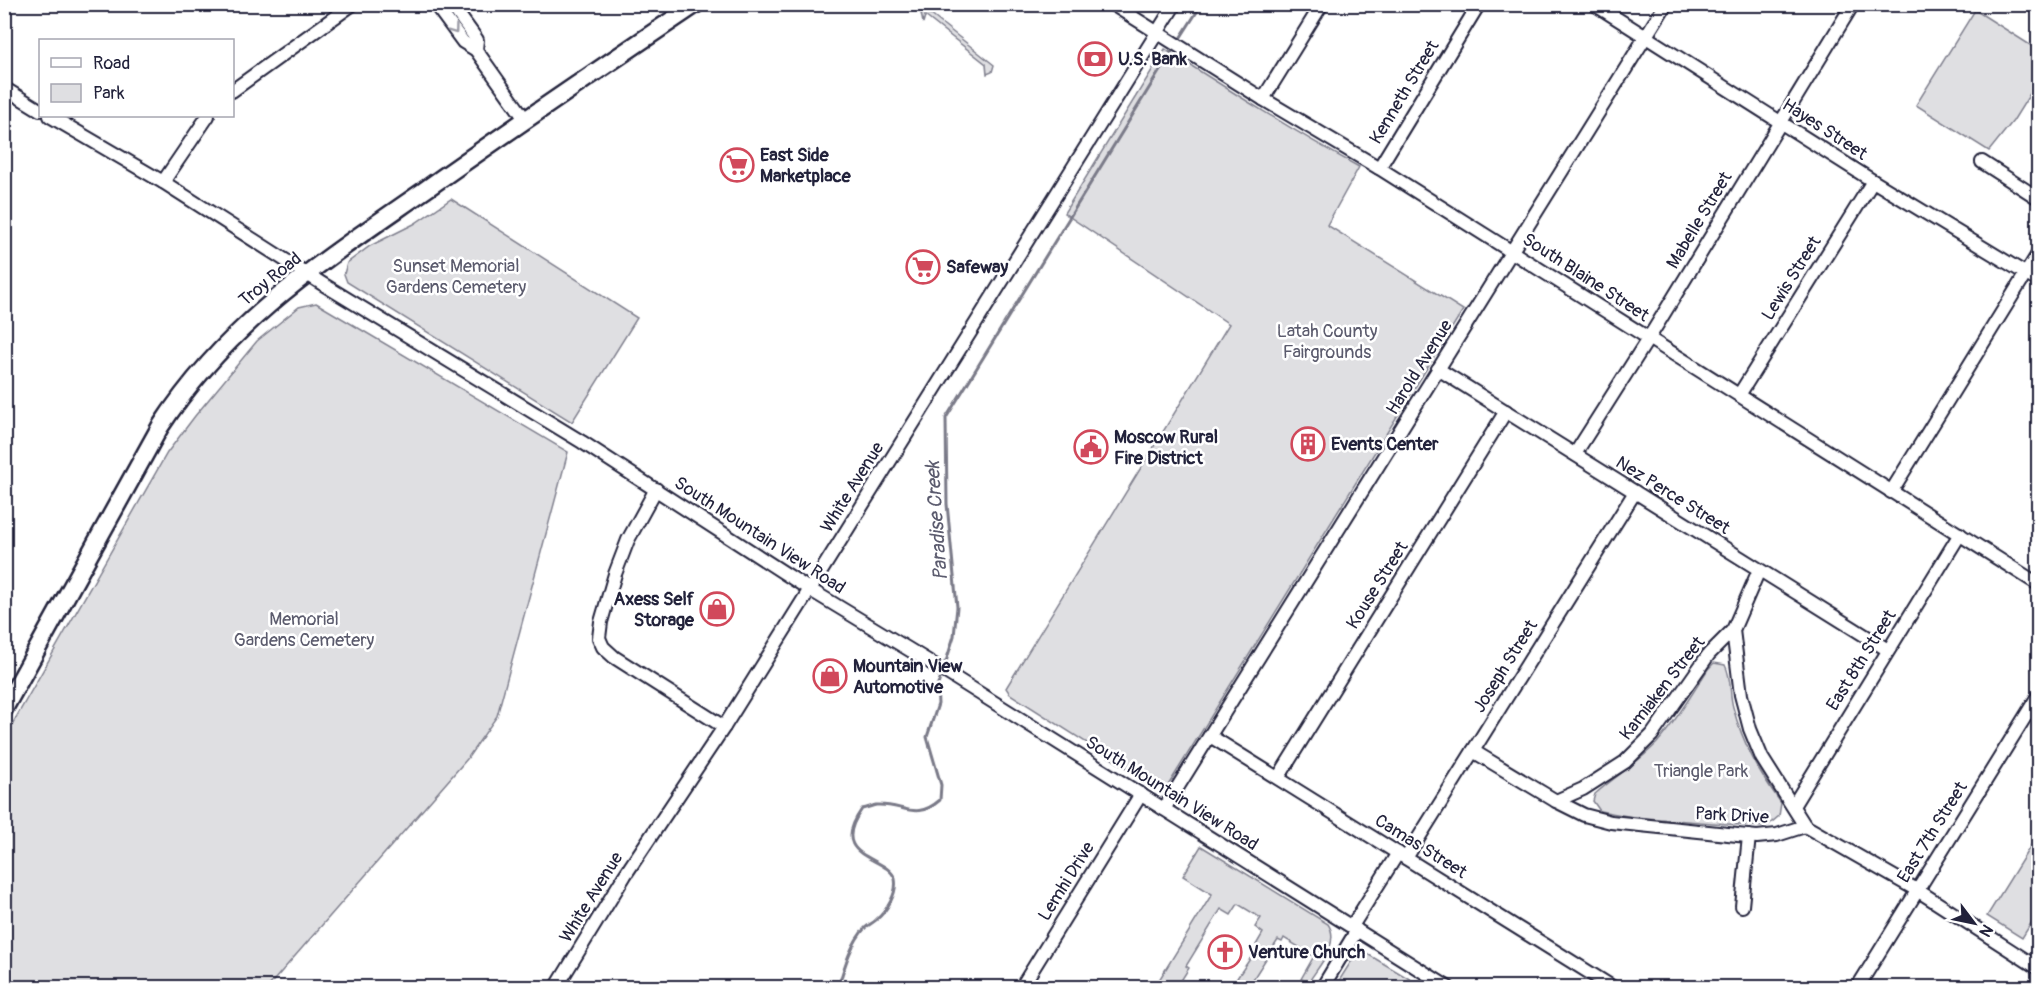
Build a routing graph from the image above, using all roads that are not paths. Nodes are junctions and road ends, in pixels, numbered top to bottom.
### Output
1 (353, 4) edge
2 (435, 4) edge
3 (451, 4) edge
4 (696, 4) edge
5 (1112, 4) edge
6 (1175, 4) edge
7 (1322, 4) edge
8 (1479, 4) edge
9 (1594, 4) edge
10 (1666, 4) edge
11 (1853, 4) edge
12 (1160, 35) junction
13 (1646, 37) junction
14 (476, 50) junction
15 (4, 88) edge
16 (234, 90) edge
17 (1263, 99) junction
18 (39, 109) edge
19 (52, 117) edge
20 (207, 117) edge
21 (525, 119) junction
22 (1781, 121) junction
23 (1982, 162) dead end
24 (1379, 168) junction
25 (1873, 181) junction
26 (164, 182) junction
27 (2038, 198) edge
28 (1512, 251) junction
29 (2038, 254) edge
30 (307, 273) junction
31 (2026, 274) junction
32 (2038, 281) edge
33 (1648, 339) junction
34 (1438, 369) junction
35 (1739, 395) junction
36 (1506, 411) junction
37 (1575, 454) junction
38 (656, 489) junction
39 (1635, 492) junction
40 (1891, 492) junction
41 (1960, 534) junction
42 (1758, 570) junction
43 (2038, 584) edge
44 (809, 589) junction
45 (1733, 630) junction
46 (1888, 650) junction
47 (2038, 696) edge
48 (4, 709) edge
49 (724, 727) junction
50 (1210, 736) junction
51 (1473, 751) junction
52 (1278, 778) junction
53 (1141, 794) junction
54 (1556, 801) junction
55 (1793, 806) junction
56 (1164, 809) junction
57 (1805, 826) junction
58 (1749, 836) junction
59 (1402, 856) junction
60 (1917, 890) junction
61 (1742, 906) dead end
62 (1355, 928) junction
63 (2038, 968) edge
64 (556, 987) edge
65 (1021, 987) edge
66 (1322, 987) edge
67 (1449, 987) edge
68 (1614, 987) edge
69 (1857, 987) edge

1 - 16 street
2 -> 14 street
3 - 14 street
4 - 21 main road, Troy Road
5 - 12 street, South Blaine Street
6 - 12 street, White Avenue
7 - 17 street
8 - 24 street, Kenneth Street
9 - 13 street, Hayes Street
10 - 13 street, Harold Avenue
11 - 22 street, Mabelle Street
12 - 17 street, South Blaine Street
12 - 44 street, White Avenue
13 - 22 street, Hayes Street
13 - 28 street, Harold Avenue
14 - 21 street
15 - 18 street
17 - 24 street, South Blaine Street
19 - 26 street, South Mountain View Road
20 - 26 street
21 - 30 main road, Troy Road
22 - 25 street, Hayes Street
22 - 33 street, Mabelle Street
23 - 27 street
24 - 28 street, South Blaine Street
25 - 31 street, Hayes Street
25 - 35 street, Lewis Street
26 - 30 street, South Mountain View Road
28 - 33 street, South Blaine Street
28 - 34 street, Harold Avenue
29 - 31 street
30 - 38 street, South Mountain View Road
30 - 48 main road, Troy Road
31 - 32 street, Hayes Street
31 - 40 street
33 - 35 street, South Blaine Street
33 - 37 street, Mabelle Street
34 - 36 street, Nez Perce Street
34 - 50 street, Harold Avenue
35 - 40 street, South Blaine Street
36 - 37 street, Nez Perce Street
36 - 52 street, Kouse Street
37 - 39 street, Nez Perce Street
38 - 44 street, South Mountain View Road
38 - 49 street
39 - 42 street, Nez Perce Street
39 - 51 street, Joseph Street
40 - 41 street, South Blaine Street
41 - 43 street, South Blaine Street
41 - 46 street, East 8th Street
42 - 45 street, Kamiaken Street
42 - 46 street, Nez Perce Street
44 - 49 street, White Avenue
44 - 53 street, South Mountain View Road
45 - 54 street, Kamiaken Street
45 - 55 street, Kamiaken Street
46 - 55 street, East 8th Street
47 - 60 street, East 7th Street
49 - 64 street, White Avenue
50 - 52 street, Camas Street
50 - 56 street, Harold Avenue
51 - 54 street, Park Drive
51 - 59 street, Joseph Street
52 - 59 street, Camas Street
53 - 56 street, South Mountain View Road
53 - 65 street, Lemhi Drive
54 - 58 street, Park Drive
55 - 57 street, Kamiaken Street
56 - 62 street, South Mountain View Road
57 - 58 street, Park Drive
57 - 60 street
58 - 61 street
59 - 62 street, Joseph Street
59 - 68 street, Camas Street
60 - 63 street
60 - 69 street, East 7th Street
62 - 66 street, Joseph Street
62 - 67 street, South Mountain View Road

